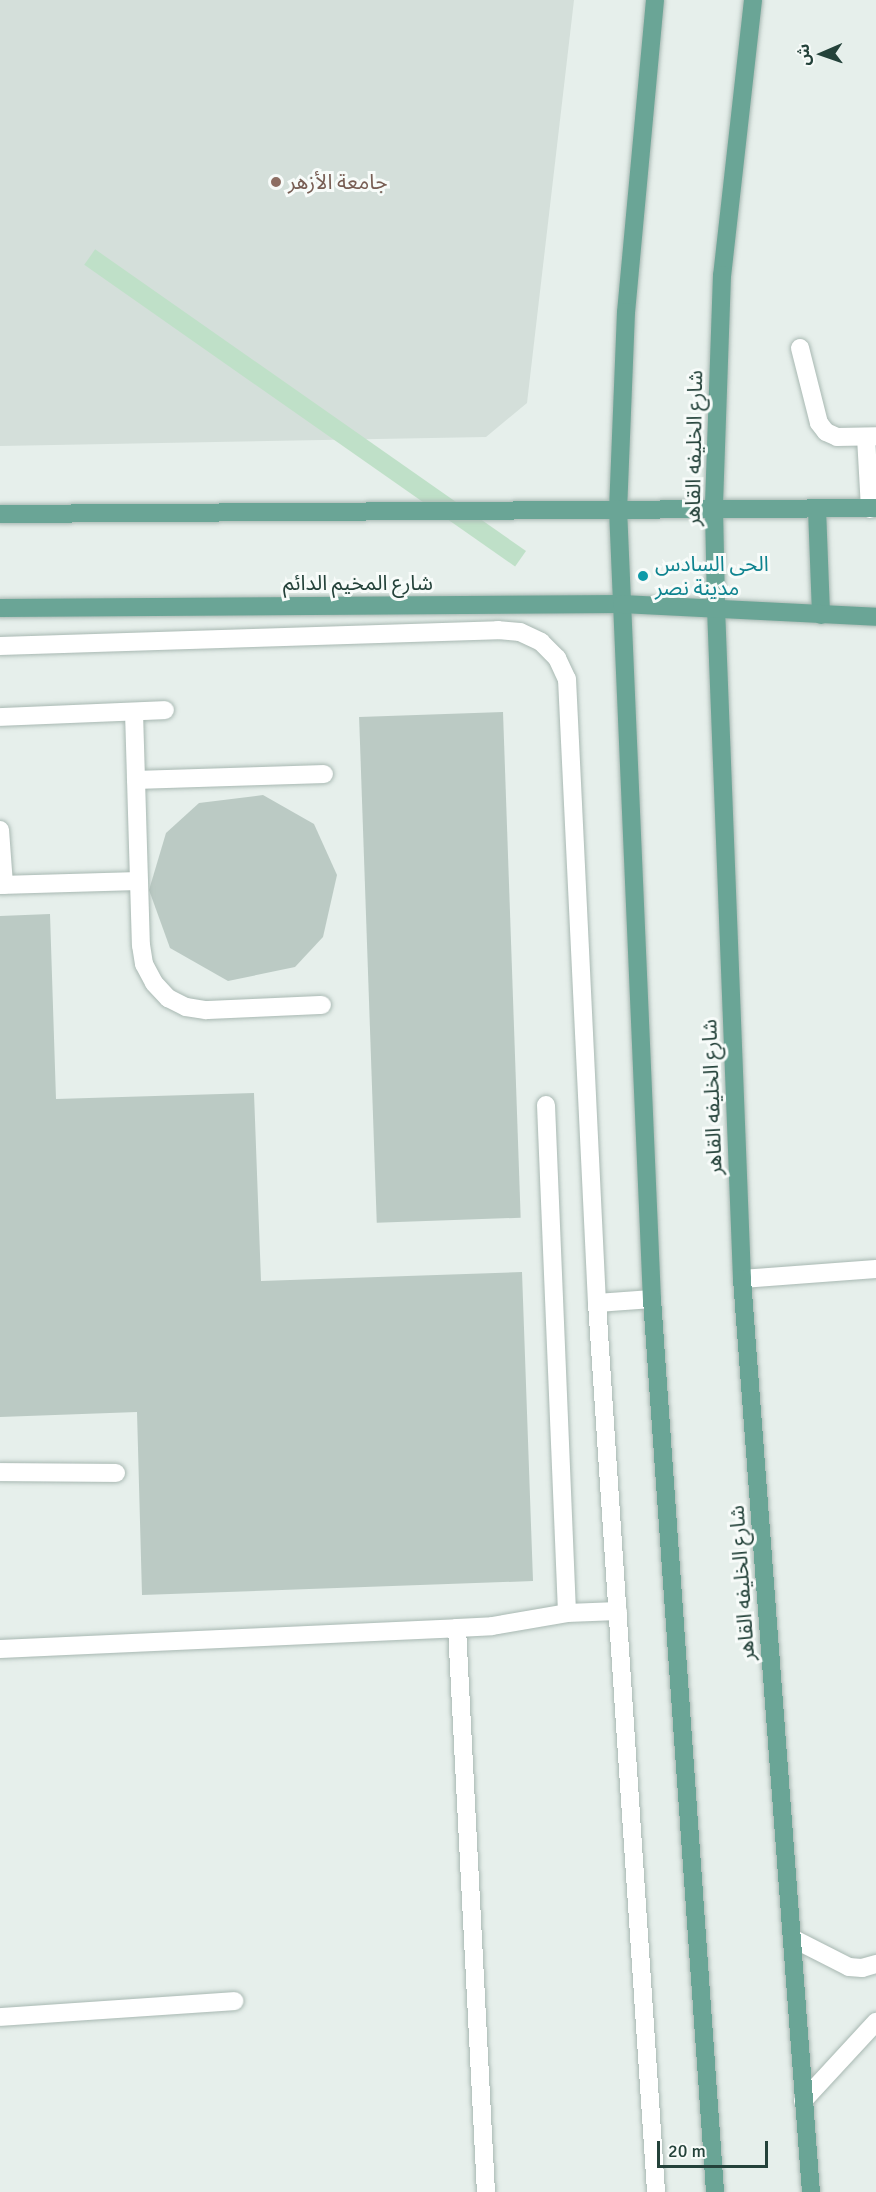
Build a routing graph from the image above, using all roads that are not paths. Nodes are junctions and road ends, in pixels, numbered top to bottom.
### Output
1 (655, 0) edge
2 (753, 0) edge
3 (800, 348) dead end
4 (871, 436) edge
5 (873, 508) edge
6 (618, 509) junction
7 (714, 509) junction
8 (817, 509) junction
9 (0, 514) edge
10 (622, 604) junction
11 (0, 608) edge
12 (716, 608) junction
13 (821, 615) junction
14 (876, 617) edge
15 (0, 646) edge
16 (165, 710) dead end
17 (134, 711) junction
18 (0, 717) edge
19 (324, 774) dead end
20 (136, 780) junction
21 (0, 830) edge
22 (139, 881) junction
23 (2, 885) edge
24 (322, 1005) dead end
25 (546, 1105) dead end
26 (876, 1269) edge
27 (742, 1279) junction
28 (652, 1299) junction
29 (597, 1303) junction
30 (0, 1472) edge
31 (116, 1473) dead end
32 (618, 1611) junction
33 (567, 1613) junction
34 (457, 1628) junction
35 (2, 1644) edge
36 (792, 1938) junction
37 (876, 1964) edge
38 (234, 2001) dead end
39 (0, 2017) edge
40 (876, 2022) edge
41 (803, 2101) junction
42 (486, 2192) edge
43 (656, 2192) edge
44 (715, 2192) edge
45 (811, 2192) edge

1 - 6 main road
2 - 7 main road, شارع الخليفه القاهر
3 - 4 lane
4 - 5 lane
5 - 8 main road
6 - 7 main road
6 - 9 main road
6 - 10 main road
7 - 8 main road
7 - 12 main road, شارع الخليفه القاهر
8 - 13 main road
10 - 11 main road, شارع المخيم الدائم
10 - 12 main road, شارع المخيم الدائم
10 - 28 main road
12 - 13 main road, شارع المخيم الدائم
12 - 27 main road, شارع الخليفه القاهر
13 - 14 main road, شارع المخيم الدائم
15 - 29 lane
16 - 17 lane
17 - 18 lane
17 - 20 lane
19 - 20 lane
20 - 22 lane
21 - 23 lane
22 - 23 lane
22 - 24 lane
25 - 33 lane
26 - 27 lane
27 - 36 main road, شارع الخليفه القاهر
28 - 29 lane
28 - 44 main road
29 - 32 lane
30 - 31 lane
32 - 33 lane
32 - 43 lane
33 - 34 lane
34 - 35 lane
34 - 42 lane
36 - 37 lane
36 - 41 main road, شارع الخليفه القاهر
38 - 39 lane
40 - 41 lane
41 - 45 main road, شارع الخليفه القاهر

